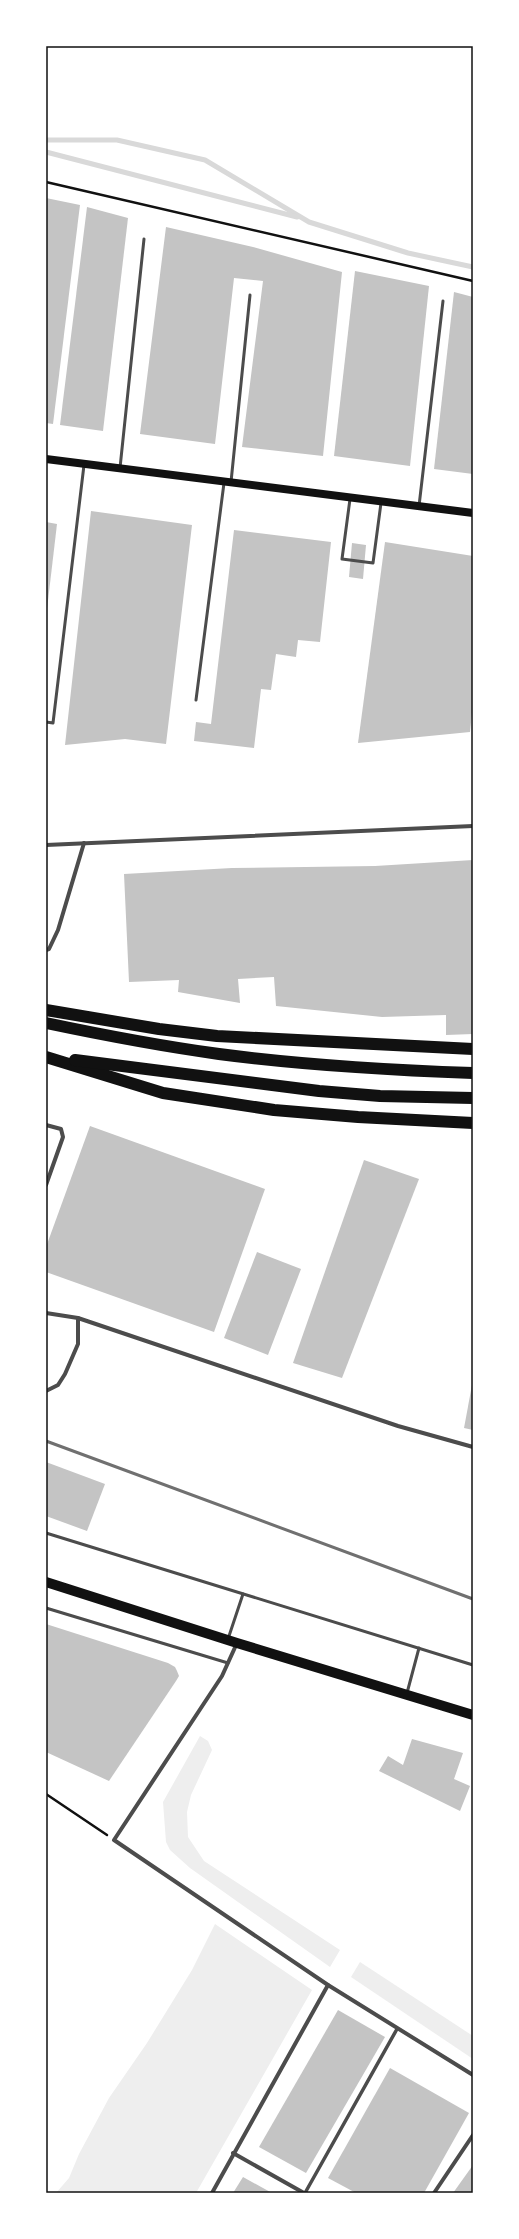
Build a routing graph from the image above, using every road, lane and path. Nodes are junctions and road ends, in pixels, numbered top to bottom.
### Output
1 (46, 182) edge
2 (144, 239) dead end
3 (473, 282) edge
4 (250, 295) dead end
5 (443, 301) dead end
6 (46, 459) edge
7 (84, 464) junction
8 (120, 468) junction
9 (227, 482) junction
10 (350, 497) junction
11 (381, 501) junction
12 (420, 506) junction
13 (473, 513) edge
14 (196, 700) dead end
15 (46, 722) edge
16 (473, 826) edge
17 (84, 843) junction
18 (46, 845) edge
19 (46, 950) edge
20 (46, 1010) edge
21 (46, 1023) edge
22 (473, 1049) edge
23 (46, 1057) edge
24 (473, 1073) edge
25 (473, 1098) edge
26 (473, 1123) edge
27 (46, 1125) edge
28 (46, 1185) edge
29 (46, 1313) edge
30 (78, 1318) junction
31 (46, 1391) edge
32 (473, 1448) edge
33 (46, 1533) edge
34 (46, 1582) edge
35 (243, 1594) junction
36 (46, 1608) edge
37 (233, 1642) junction
38 (418, 1648) junction
39 (228, 1663) junction
40 (473, 1665) edge
41 (407, 1695) junction
42 (473, 1715) edge
43 (46, 1794) edge
44 (114, 1840) junction
45 (328, 1984) junction
46 (397, 2029) junction
47 (473, 2075) edge
48 (473, 2135) edge
49 (233, 2153) junction
50 (212, 2193) edge
51 (305, 2193) edge
52 (434, 2193) edge

1 - 3 path
2 - 8 lane
4 - 9 lane
5 - 12 lane
6 - 7 main road
7 - 8 main road
7 - 15 lane
8 - 9 main road
9 - 10 main road
9 - 14 lane
10 - 11 main road
10 - 11 lane
11 - 12 main road
12 - 13 main road
16 - 17 street
17 - 18 street
17 - 19 street
20 - 22 highway
21 - 24 highway
23 - 25 highway
23 - 26 highway
27 - 28 street
29 - 30 street
30 - 31 street
30 - 32 street
33 - 35 lane
34 - 37 main road
35 - 37 lane
35 - 38 lane
36 - 39 lane
37 - 39 street
37 - 41 main road
38 - 40 lane
38 - 41 lane
39 - 44 street
41 - 42 main road
43 - 44 path
44 - 45 street
45 - 46 street
45 - 49 street
46 - 47 street
46 - 51 street
48 - 52 street
49 - 50 street
49 - 51 street

